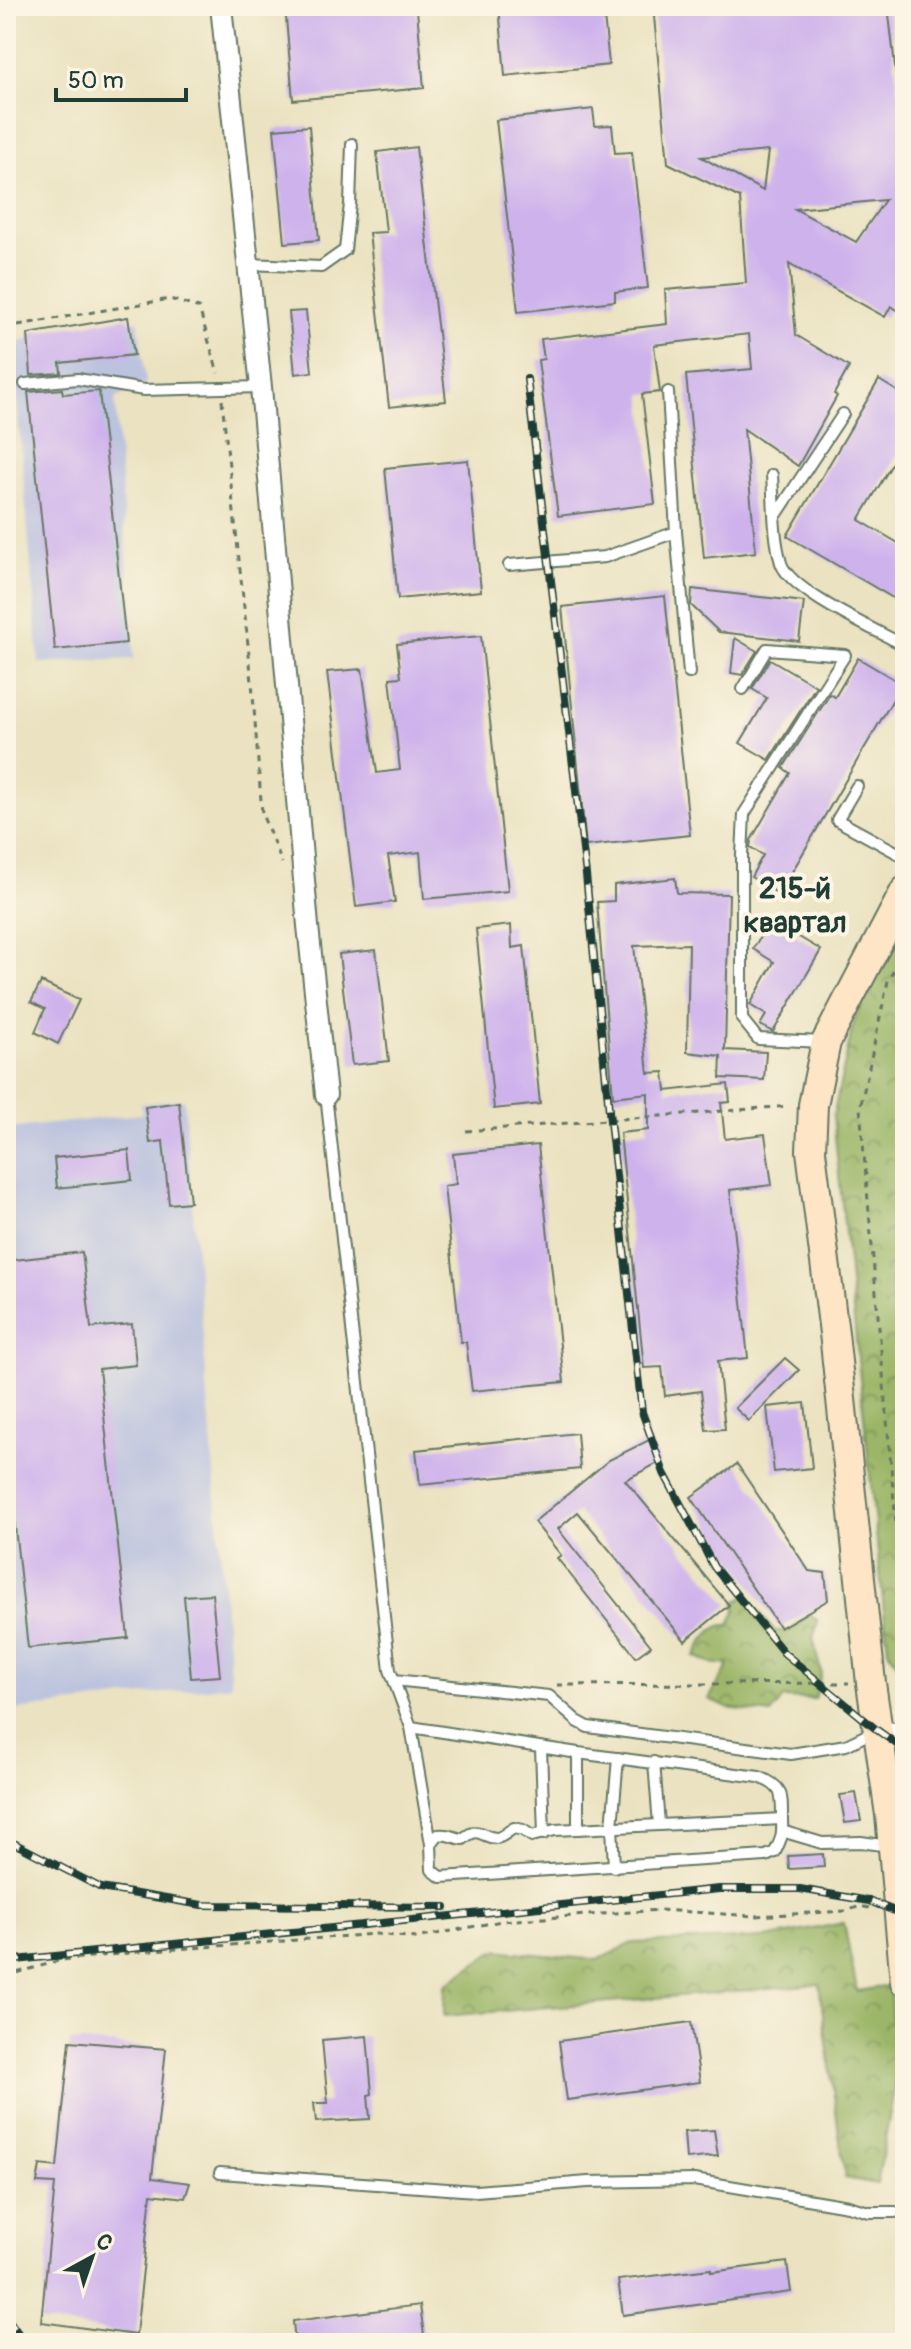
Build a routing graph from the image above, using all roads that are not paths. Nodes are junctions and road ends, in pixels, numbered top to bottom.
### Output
1 (221, 6) edge
2 (352, 144) dead end
3 (248, 264) junction
4 (25, 384) dead end
5 (261, 387) junction
6 (668, 392) dead end
7 (843, 414) dead end
8 (772, 475) dead end
9 (775, 517) junction
10 (676, 532) junction
11 (509, 565) dead end
12 (905, 646) edge
13 (689, 673) dead end
14 (743, 689) dead end
15 (857, 786) dead end
16 (905, 857) edge
17 (905, 891) edge
18 (826, 1042) junction
19 (326, 1095) joint
20 (394, 1680) junction
21 (411, 1727) junction
22 (877, 1730) junction
23 (905, 1735) edge
24 (541, 1748) junction
25 (578, 1753) junction
26 (618, 1758) junction
27 (654, 1762) junction
28 (782, 1819) junction
29 (659, 1825) junction
30 (612, 1827) junction
31 (578, 1829) junction
32 (785, 1832) junction
33 (544, 1834) junction
34 (431, 1844) junction
35 (893, 1847) junction
36 (614, 1867) junction
37 (905, 1982) edge
38 (220, 2173) dead end
39 (895, 2212) dead end

1 - 3 street
2 - 3 lane
3 - 5 street
4 - 5 lane
5 - 19 street
6 - 10 lane
7 - 9 lane
8 - 9 lane
9 - 12 lane
10 - 11 lane
10 - 13 lane
14 - 18 lane
15 - 16 lane
17 - 18 street
18 - 22 street
19 - 20 lane
20 - 21 lane
20 - 22 lane
21 - 24 lane
21 - 34 lane
22 - 23 street
22 - 35 street
24 - 25 lane
24 - 33 lane
25 - 26 lane
25 - 31 lane
26 - 27 lane
26 - 30 lane
27 - 28 lane
27 - 29 lane
28 - 29 lane
28 - 32 lane
29 - 30 lane
30 - 31 lane
30 - 36 lane
31 - 33 lane
32 - 35 lane
32 - 36 lane
33 - 34 lane
34 - 36 lane
35 - 37 street
38 - 39 lane

